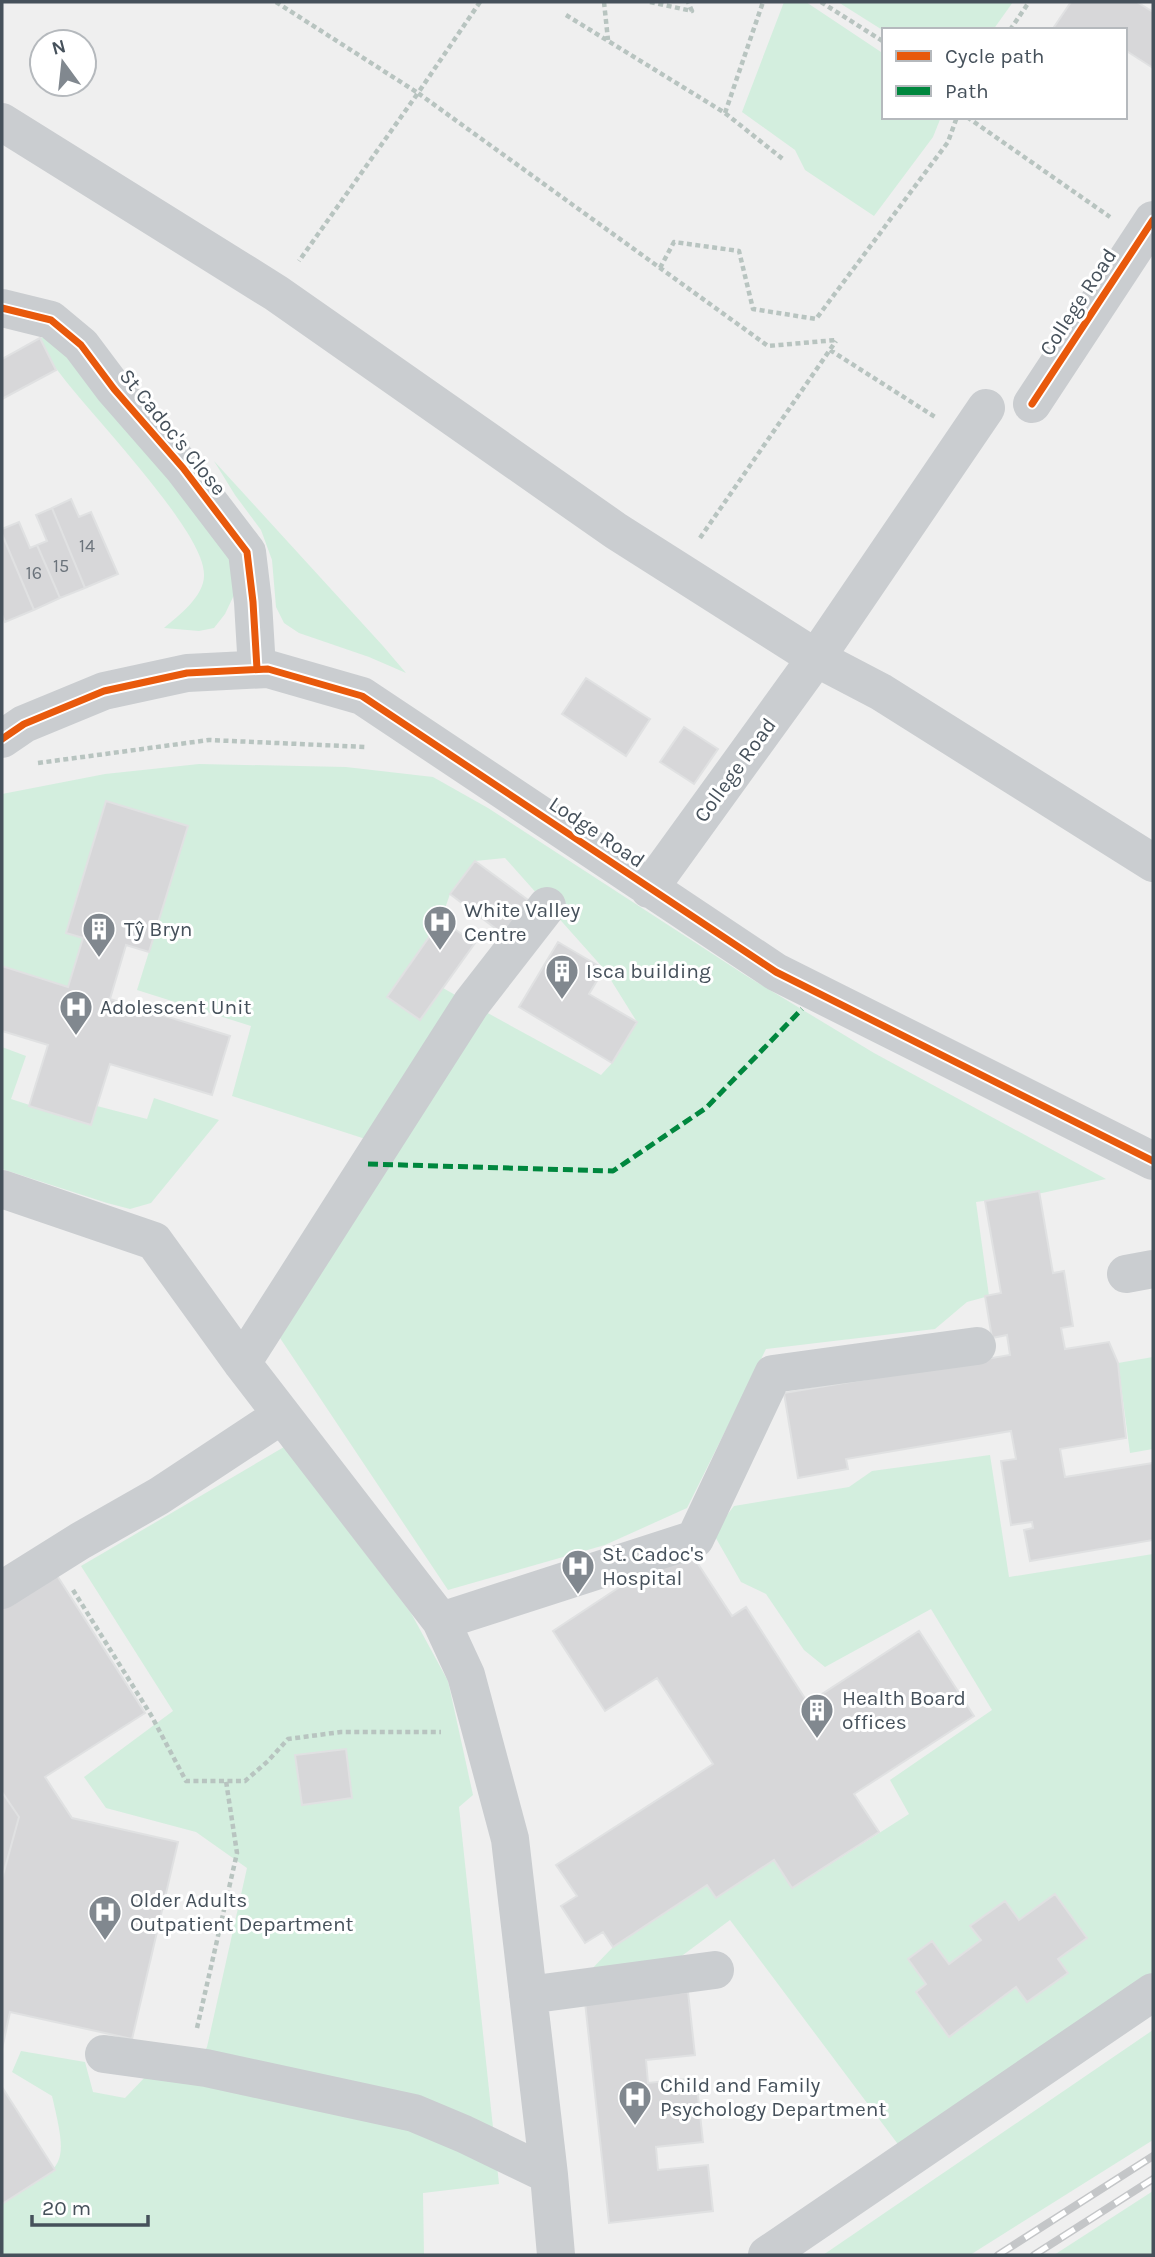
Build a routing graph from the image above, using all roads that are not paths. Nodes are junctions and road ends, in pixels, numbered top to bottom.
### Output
1 (2, 122) edge
2 (1153, 219) edge
3 (2, 308) edge
4 (1032, 404) dead end
5 (975, 422) road end
6 (816, 657) junction
7 (257, 669) junction
8 (15, 752) edge
9 (1153, 863) edge
10 (649, 889) junction
11 (547, 906) dead end
12 (1153, 1161) edge
13 (2, 1189) edge
14 (977, 1346) dead end
15 (242, 1363) junction
16 (282, 1415) junction
17 (2, 1590) edge
18 (440, 1622) junction
19 (715, 1970) dead end
20 (1153, 1992) edge
21 (528, 1995) junction
22 (104, 2054) dead end
23 (549, 2175) junction
24 (556, 2255) edge
25 (768, 2255) edge

1 - 6 street
2 - 4 street, College Road
3 - 7 street, St Cadoc's Close
5 - 6 street, College Road
6 - 9 street
6 - 10 street, College Road
7 - 8 street, Lodge Road
7 - 10 street, Lodge Road
10 - 12 street, Lodge Road
11 - 15 street
13 - 15 street
14 - 18 street
15 - 16 street
16 - 17 street
16 - 18 street
18 - 21 street
19 - 21 street
20 - 25 street
21 - 23 street
22 - 23 street
23 - 24 street

